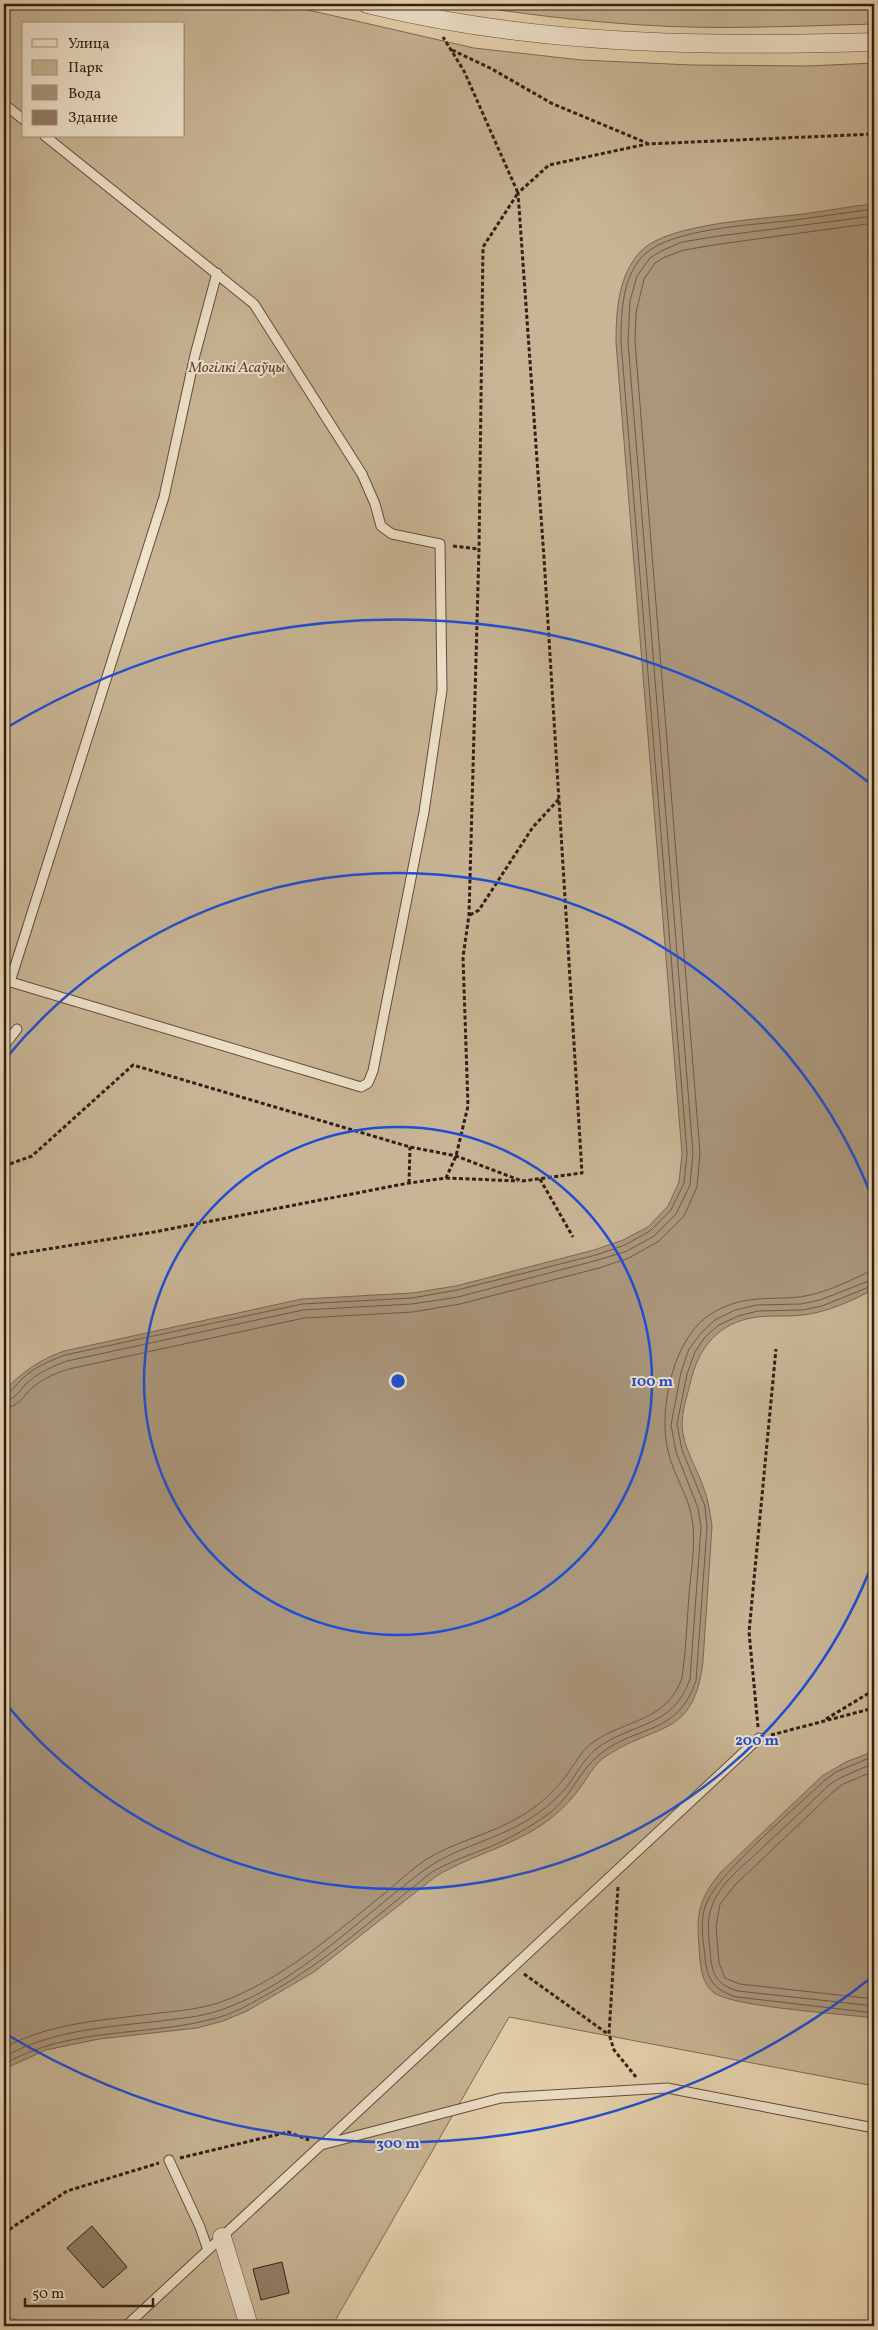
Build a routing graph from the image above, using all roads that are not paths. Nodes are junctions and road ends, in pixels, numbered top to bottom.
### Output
1 (367, 4) edge
2 (874, 42) edge
3 (4, 104) edge
4 (22, 118) edge
5 (48, 138) edge
6 (217, 273) junction
7 (7, 981) edge
8 (17, 1029) dead end
9 (4, 1046) edge
10 (759, 1738) road end
11 (874, 2128) edge
12 (322, 2146) junction
13 (169, 2160) dead end
14 (222, 2237) junction
15 (208, 2250) junction
16 (126, 2326) edge
17 (248, 2326) edge

1 - 2 street
3 - 4 lane
5 - 6 lane
6 - 7 lane
6 - 7 lane
8 - 9 lane
10 - 12 lane
11 - 12 lane
12 - 14 lane
13 - 15 lane
14 - 15 lane
14 - 17 street
15 - 16 lane

